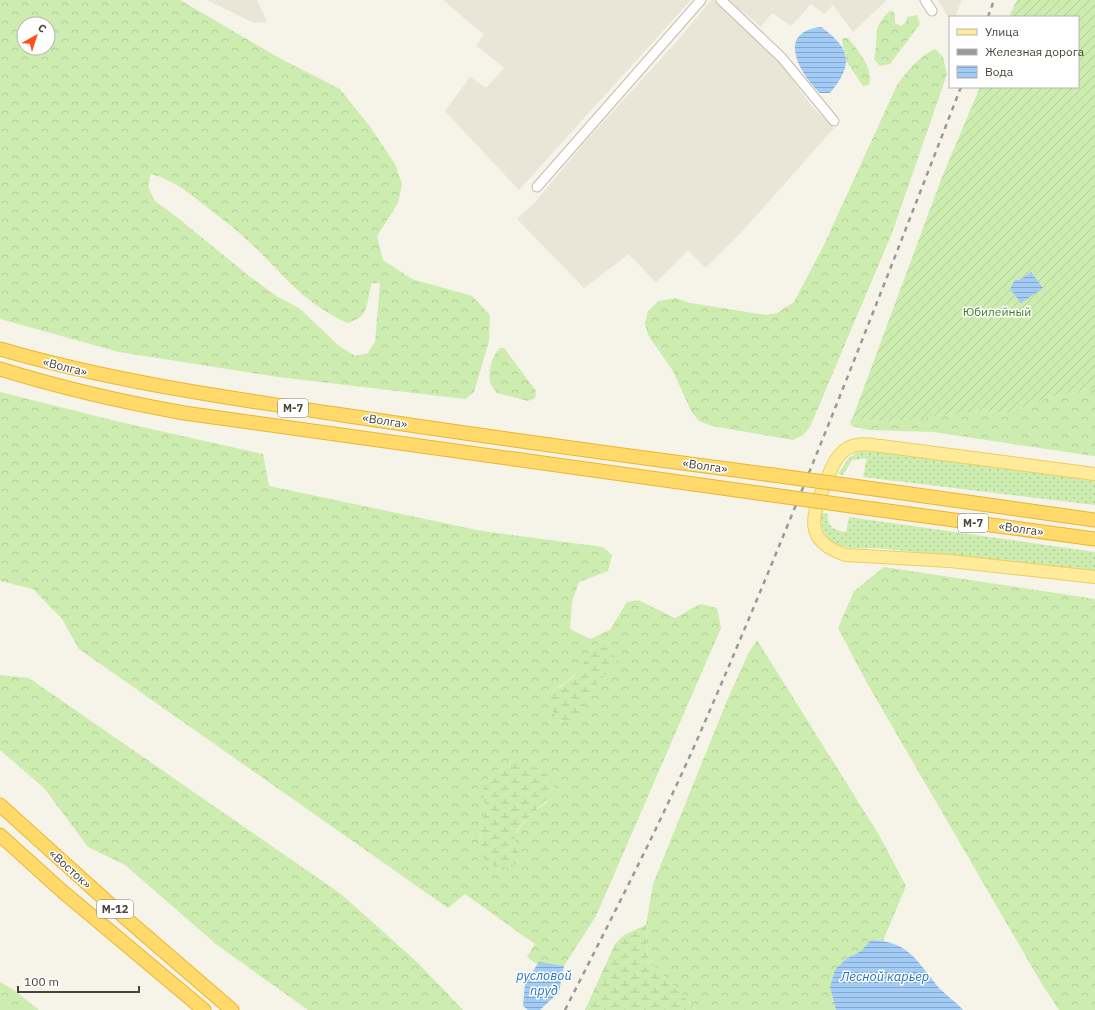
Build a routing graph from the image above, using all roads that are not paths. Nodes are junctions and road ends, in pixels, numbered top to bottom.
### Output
1 (701, 0) edge
2 (721, 0) edge
3 (925, 0) edge
4 (932, 11) dead end
5 (834, 120) dead end
6 (537, 187) dead end
7 (0, 349) edge
8 (0, 369) edge
9 (1095, 474) edge
10 (1095, 520) edge
11 (1095, 539) edge
12 (1095, 577) edge
13 (0, 805) edge
14 (0, 835) edge
15 (204, 1010) edge
16 (232, 1010) edge

1 - 6 street
2 - 5 street
3 - 4 street
7 - 10 highway, «Волга» / М-7, bridge
8 - 11 highway, «Волга» / М-7, bridge
9 - 12 main road
13 - 16 highway, «Восток» / М-12
14 - 15 highway, «Восток» / М-12

